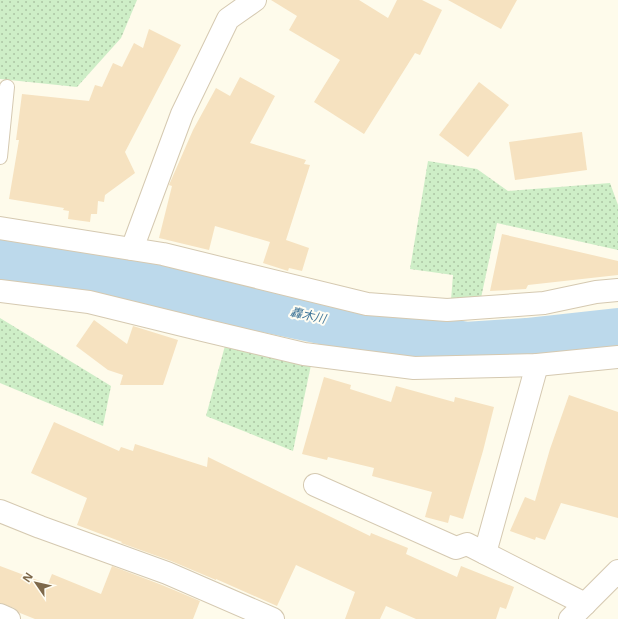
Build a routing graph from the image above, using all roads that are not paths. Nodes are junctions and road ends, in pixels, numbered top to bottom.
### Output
1 (255, 0) edge
2 (7, 87) dead end
3 (0, 157) edge
4 (0, 228) edge
5 (132, 249) junction
6 (618, 290) edge
7 (0, 291) edge
8 (618, 357) edge
9 (537, 365) junction
10 (315, 486) dead end
11 (0, 511) edge
12 (484, 553) junction
13 (618, 570) edge
14 (585, 604) junction
15 (0, 615) edge
16 (10, 619) edge
17 (273, 619) edge
18 (570, 619) edge

1 - 5 street
2 - 3 lane
4 - 5 street
5 - 6 street
7 - 9 street
8 - 9 street
9 - 12 street
10 - 12 street
11 - 17 street
12 - 14 street
13 - 14 street
14 - 18 street
15 - 16 street

